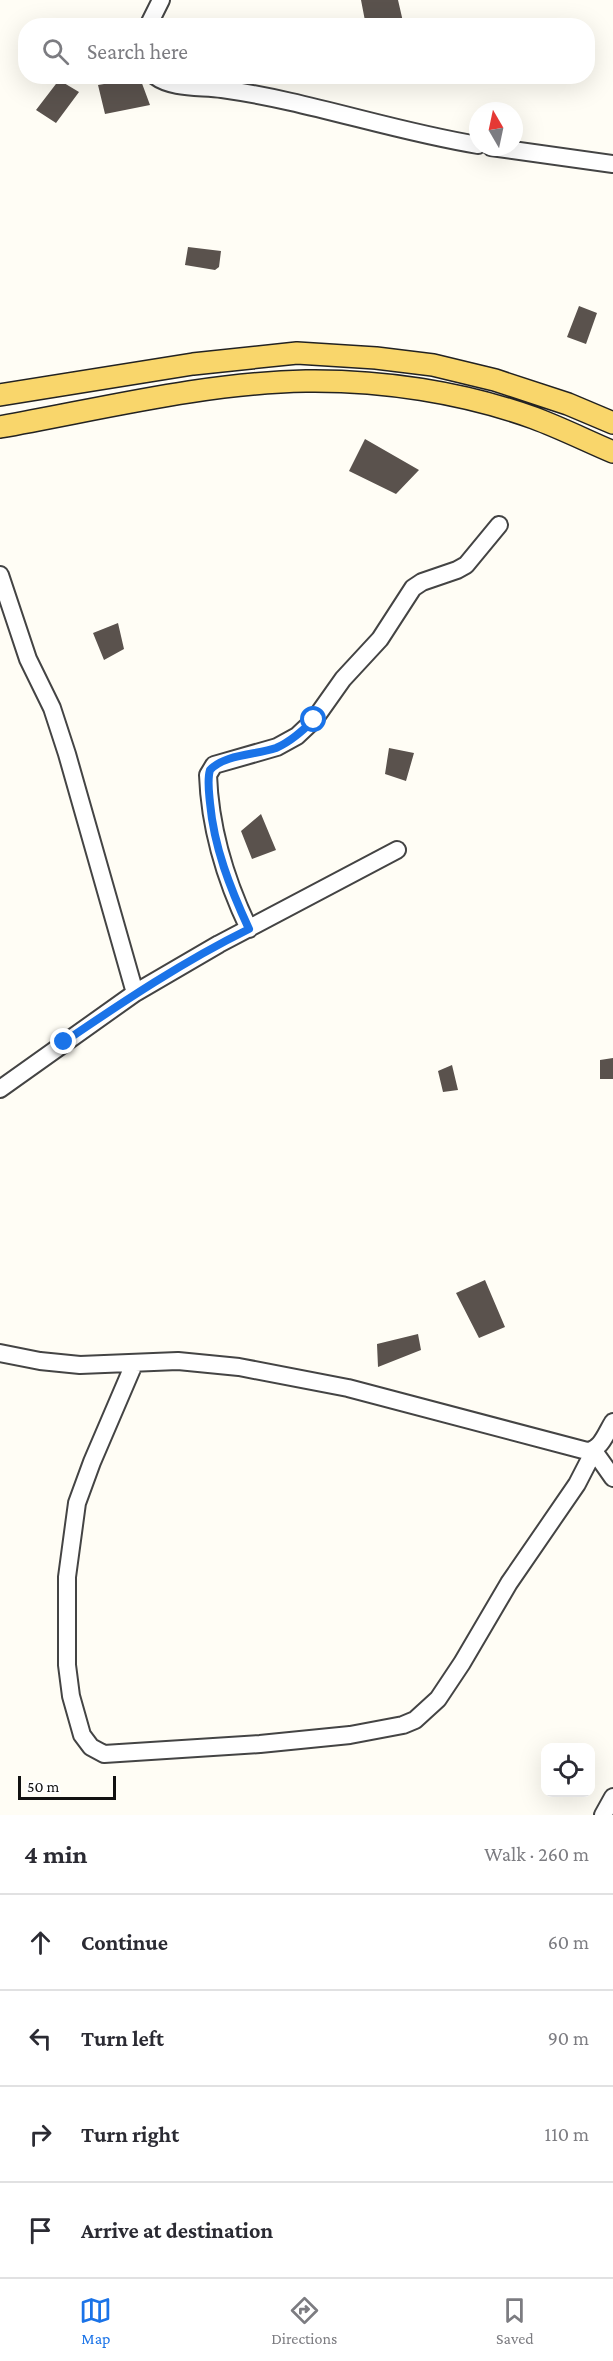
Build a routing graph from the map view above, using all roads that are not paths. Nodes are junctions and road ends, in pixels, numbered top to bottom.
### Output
1 (161, 0) edge
2 (152, 18) edge
3 (178, 84) edge
4 (469, 143) edge
5 (523, 151) edge
6 (613, 164) edge
7 (0, 394) edge
8 (613, 423) edge
9 (0, 427) edge
10 (613, 452) edge
11 (499, 525) dead end
12 (0, 575) edge
13 (397, 850) dead end
14 (249, 929) junction
15 (135, 993) junction
16 (0, 1089) edge
17 (0, 1353) edge
18 (134, 1364) junction
19 (613, 1422) edge
20 (594, 1451) junction
21 (613, 1478) edge
22 (613, 1797) edge
23 (603, 1815) edge

1 - 2 street
3 - 4 street
5 - 6 street
7 - 8 main road
9 - 10 main road
11 - 14 street
12 - 15 street
13 - 14 street
14 - 15 street
15 - 16 street
17 - 18 street
18 - 20 street
18 - 20 street
19 - 20 street
20 - 21 street
22 - 23 street

